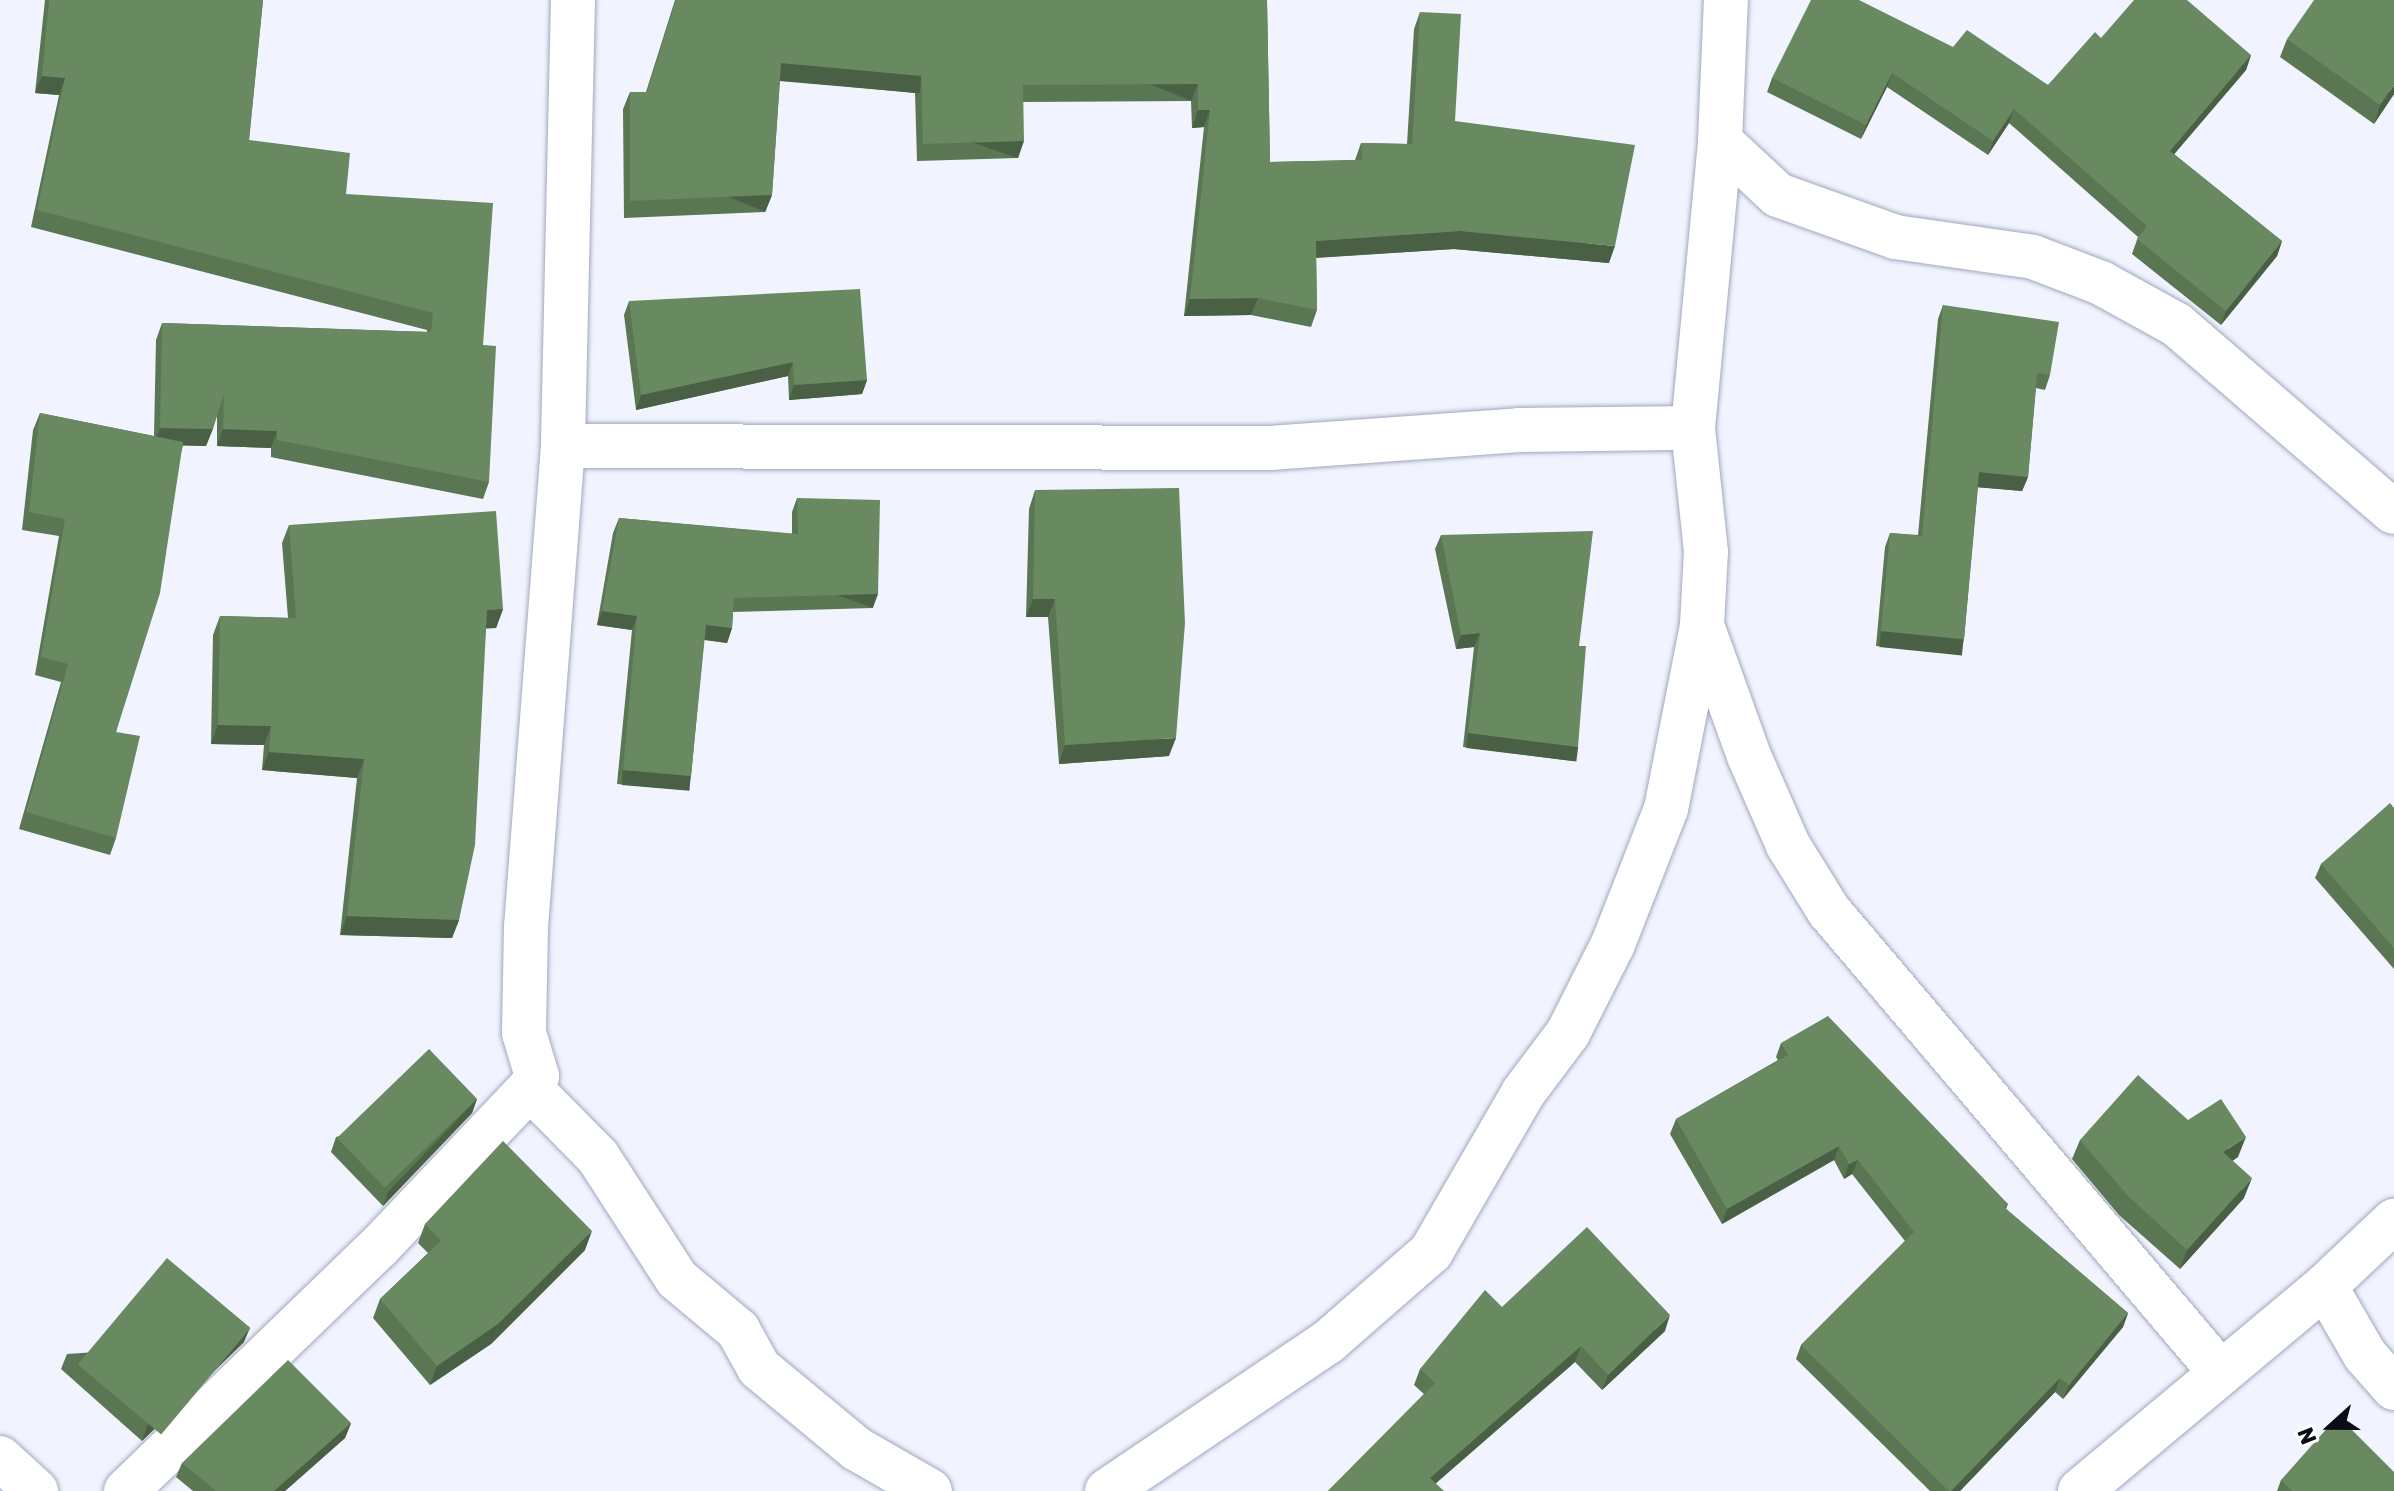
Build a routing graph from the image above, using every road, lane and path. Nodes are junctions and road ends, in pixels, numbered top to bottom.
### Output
1 (573, 0) edge
2 (1726, 0) edge
3 (1720, 141) junction
4 (1693, 428) junction
5 (563, 446) junction
6 (2394, 512) edge
7 (1702, 625) junction
8 (530, 1088) junction
9 (2394, 1221) edge
10 (2325, 1286) junction
11 (2221, 1373) junction
12 (2394, 1388) edge
13 (0, 1458) edge
14 (36, 1491) edge
15 (126, 1491) edge
16 (930, 1491) edge
17 (1107, 1491) edge
18 (2080, 1491) edge

1 - 5 street
2 - 3 street
3 - 4 street
3 - 6 street
4 - 5 street
4 - 7 street
5 - 8 street
7 - 11 street
7 - 17 street
8 - 15 street
8 - 16 street
9 - 10 street
10 - 11 street
10 - 12 street
11 - 18 street
13 - 14 street

